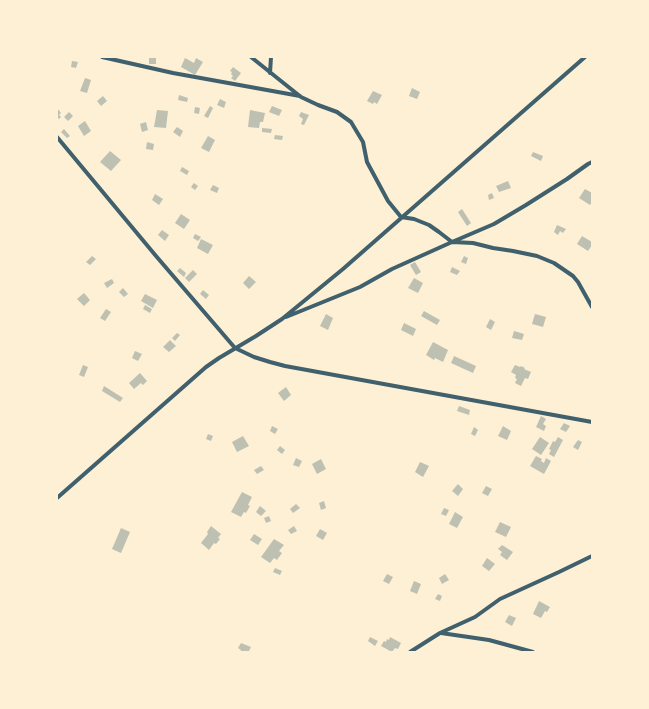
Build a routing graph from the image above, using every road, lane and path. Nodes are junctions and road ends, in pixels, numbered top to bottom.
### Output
1 (102, 57) edge
2 (252, 57) edge
3 (270, 57) edge
4 (585, 57) edge
5 (270, 73) junction
6 (301, 97) junction
7 (57, 138) edge
8 (592, 162) edge
9 (401, 217) junction
10 (452, 242) junction
11 (592, 307) edge
12 (282, 318) junction
13 (235, 348) junction
14 (592, 422) edge
15 (57, 498) edge
16 (592, 556) edge
17 (440, 633) junction
18 (410, 652) edge
19 (533, 652) edge

1 - 6 street
2 - 5 street
3 - 5 street
4 - 9 street
5 - 6 street
6 - 9 street
7 - 13 street
8 - 10 street
9 - 10 street
9 - 12 street
10 - 11 street
10 - 12 street
12 - 13 street
13 - 14 street
13 - 15 street
16 - 17 street
17 - 18 street
17 - 19 street

